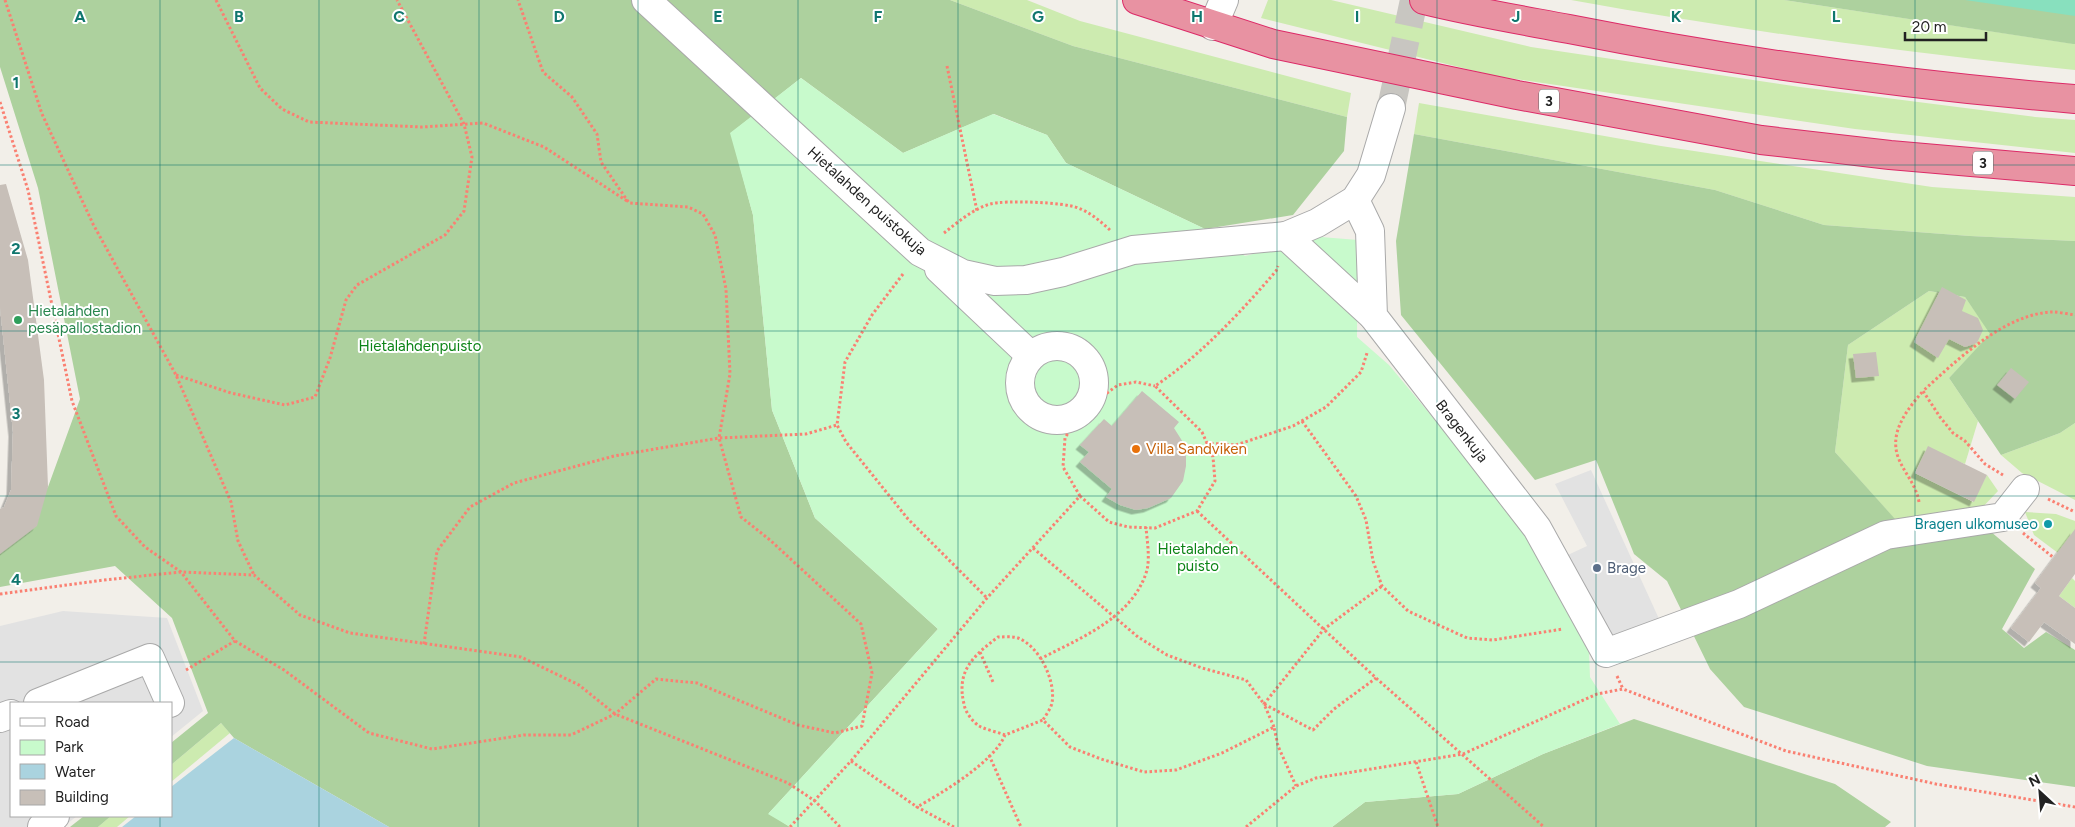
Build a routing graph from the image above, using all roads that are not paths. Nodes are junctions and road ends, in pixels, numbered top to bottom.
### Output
1 (646, 0) edge
2 (1137, 0) edge
3 (1224, 0) edge
4 (1424, 0) edge
5 (1213, 26) junction
6 (2075, 99) edge
7 (1391, 108) tunnel mouth
8 (2075, 171) edge
9 (1355, 200) junction
10 (1286, 236) junction
11 (920, 252) junction
12 (1376, 320) junction
13 (1031, 356) junction
14 (2025, 489) road end
15 (168, 698) edge
16 (40, 702) edge
17 (54, 817) edge
18 (42, 827) edge

1 - 11 street, Hietalahden puistokuja
2 - 5 highway, 3
3 - 5 street
4 - 6 highway
5 - 8 highway, 3
7 - 9 street, Hietalahden puistokuja
9 - 10 street, Hietalahden puistokuja
9 - 12 street
10 - 11 street, Hietalahden puistokuja
10 - 12 street, Bragenkuja
11 - 13 street
12 - 14 street, Bragenkuja
13 - 13 street
15 - 16 street
17 - 18 street

